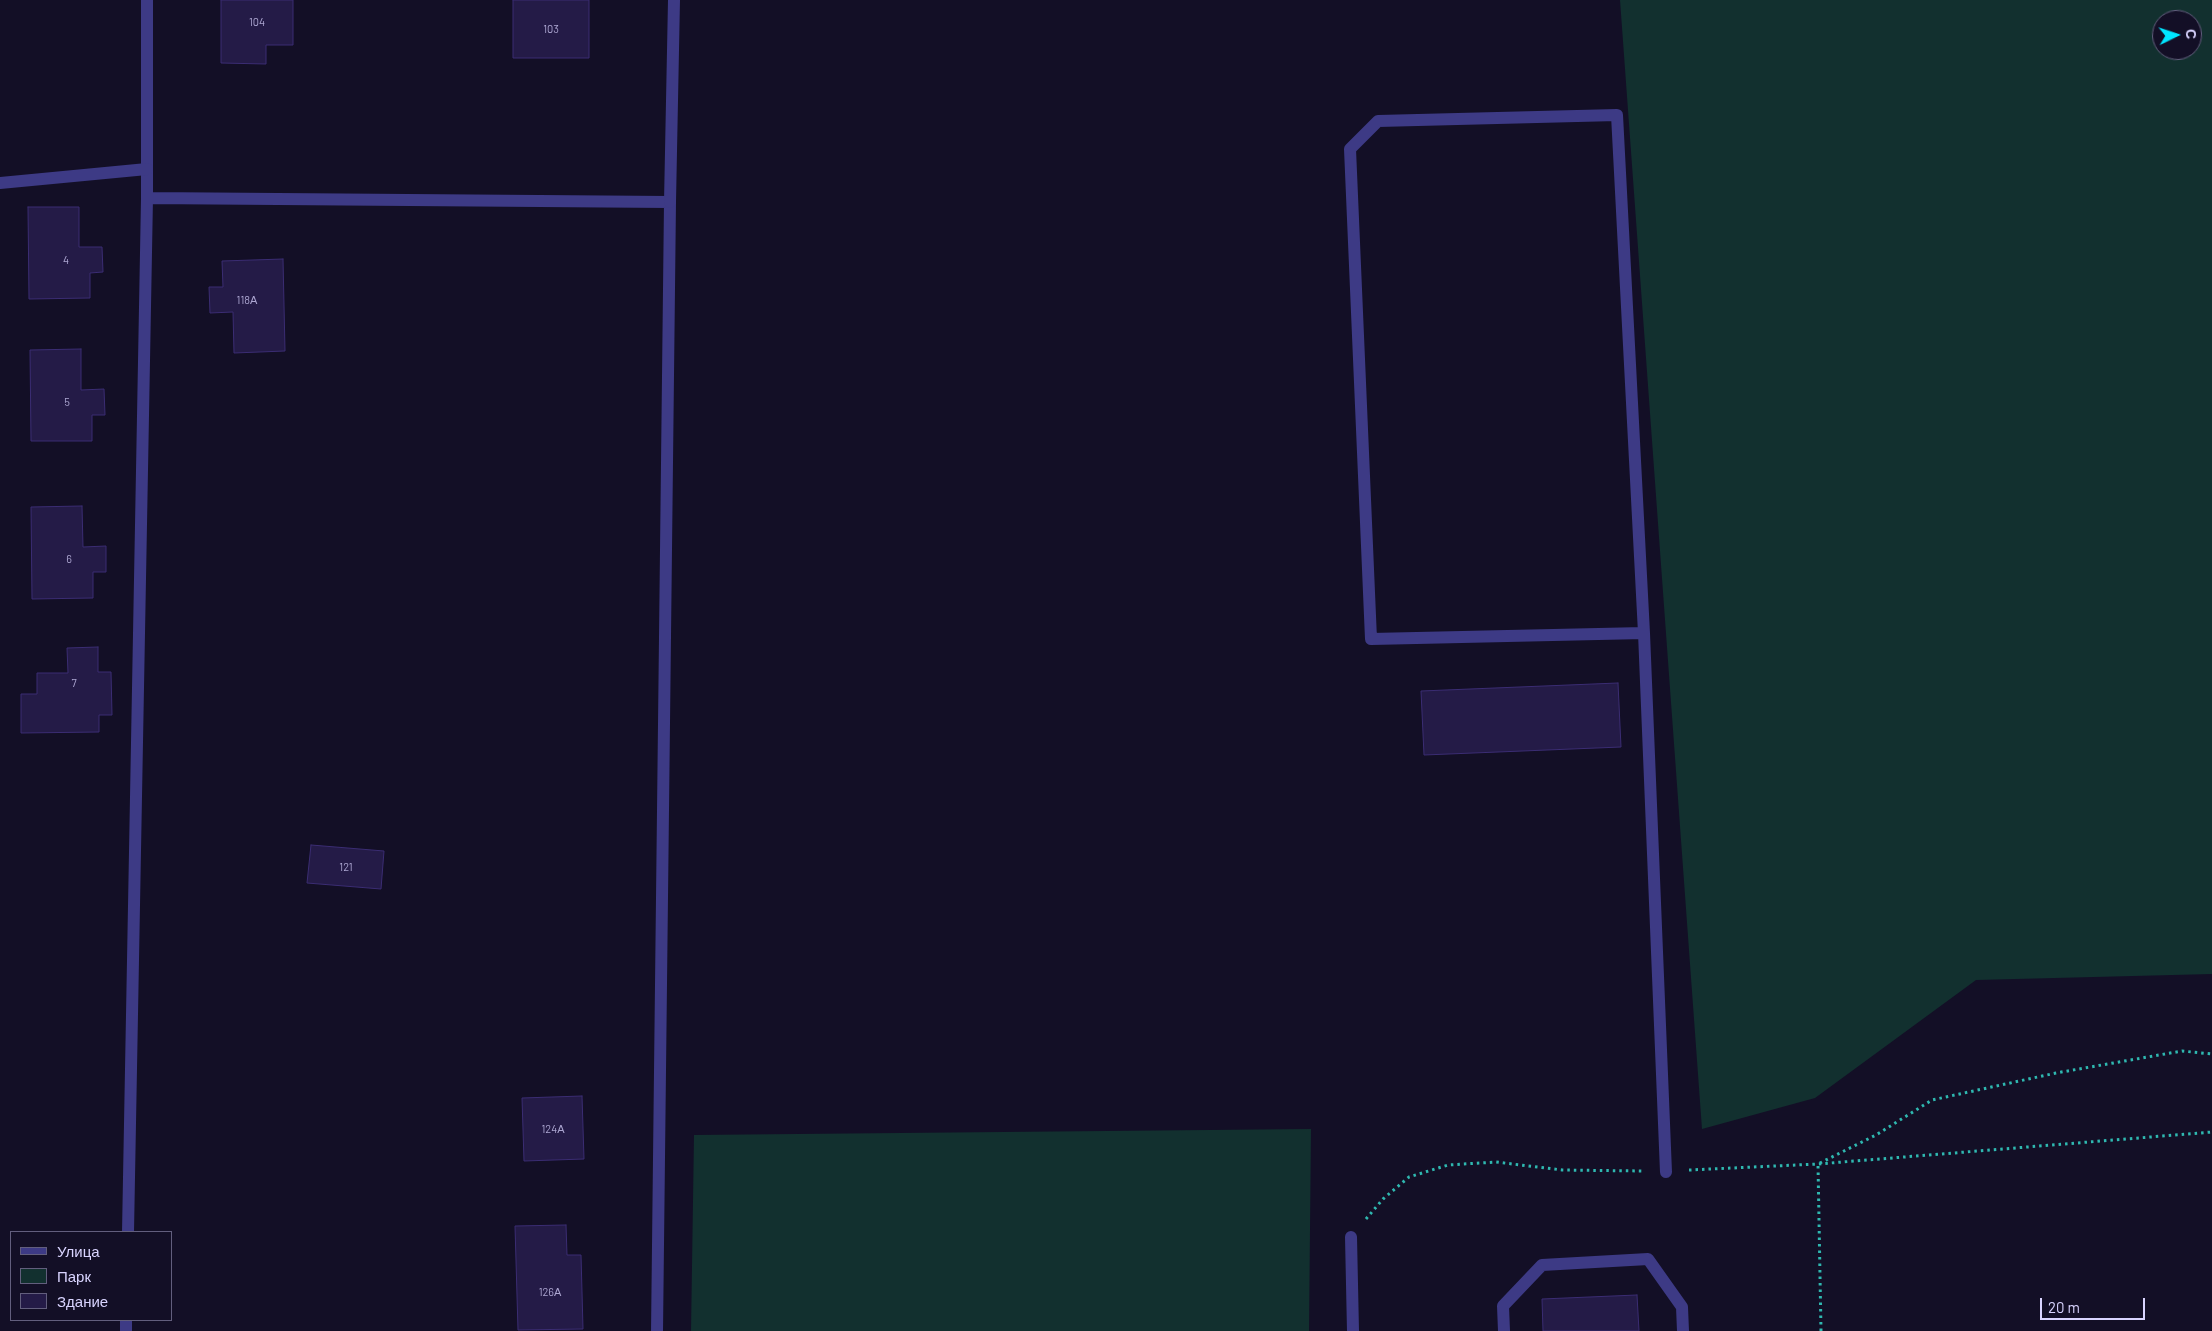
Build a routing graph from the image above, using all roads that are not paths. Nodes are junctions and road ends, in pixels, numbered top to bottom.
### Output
1 (147, 0) edge
2 (674, 0) edge
3 (147, 169) junction
4 (0, 183) edge
5 (147, 198) junction
6 (670, 202) junction
7 (1644, 633) junction
8 (1666, 1172) road end
9 (128, 1231) edge
10 (1351, 1237) road end
11 (657, 1331) edge
12 (1353, 1331) edge
13 (1504, 1331) edge
14 (1683, 1331) edge

1 - 3 street
2 - 6 street
3 - 4 street
3 - 5 street
5 - 6 street
5 - 9 street
6 - 11 street
7 - 7 street
7 - 8 street
10 - 12 street
13 - 14 street

